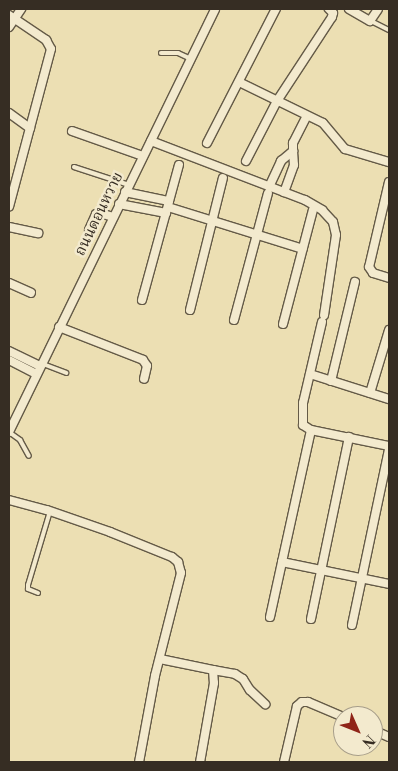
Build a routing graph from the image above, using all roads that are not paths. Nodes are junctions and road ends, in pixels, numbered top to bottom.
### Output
1 (21, 9) edge
2 (215, 9) edge
3 (276, 9) edge
4 (329, 9) edge
5 (348, 9) edge
6 (378, 9) edge
7 (11, 17) edge
8 (370, 20) junction
9 (9, 27) edge
10 (389, 30) edge
11 (161, 53) dead end
12 (191, 59) junction
13 (238, 82) junction
14 (277, 101) junction
15 (9, 113) edge
16 (307, 116) junction
17 (30, 128) junction
18 (72, 131) dead end
19 (151, 141) junction
20 (207, 143) dead end
21 (293, 151) junction
22 (143, 156) junction
23 (246, 162) dead end
24 (389, 162) edge
25 (179, 165) dead end
26 (74, 167) dead end
27 (223, 178) dead end
28 (389, 182) edge
29 (127, 188) junction
30 (269, 190) junction
31 (284, 192) junction
32 (119, 204) junction
33 (9, 207) edge
34 (168, 207) junction
35 (313, 210) dead end
36 (113, 217) junction
37 (212, 221) junction
38 (9, 227) edge
39 (89, 230) dead end
40 (38, 233) dead end
41 (257, 234) junction
42 (303, 249) junction
43 (389, 278) edge
44 (355, 282) dead end
45 (9, 283) edge
46 (31, 293) dead end
47 (142, 300) dead end
48 (190, 310) dead end
49 (234, 320) dead end
50 (283, 324) dead end
51 (59, 327) junction
52 (389, 330) edge
53 (9, 351) edge
54 (9, 360) edge
55 (39, 368) junction
56 (66, 373) dead end
57 (310, 374) junction
58 (144, 378) dead end
59 (331, 381) junction
60 (370, 393) junction
61 (389, 398) edge
62 (311, 430) junction
63 (9, 432) edge
64 (349, 437) junction
65 (389, 447) edge
66 (29, 456) dead end
67 (9, 500) edge
68 (50, 511) junction
69 (282, 562) junction
70 (321, 570) junction
71 (361, 578) junction
72 (389, 584) edge
73 (38, 593) dead end
74 (270, 617) dead end
75 (311, 619) dead end
76 (352, 625) dead end
77 (160, 659) junction
78 (213, 670) junction
79 (264, 704) dead end
80 (333, 713) edge
81 (139, 762) edge
82 (200, 762) edge
83 (284, 762) edge

1 - 7 street
2 - 12 street, ถนนดอนหวาย
3 - 13 street
4 - 14 street
5 - 8 street
6 - 8 street
7 - 9 street
7 - 17 street
8 - 10 lane
11 - 12 lane
12 - 19 street, ถนนดอนหวาย
13 - 14 street
13 - 20 street
14 - 16 street
14 - 23 street
15 - 17 street
16 - 21 street
16 - 24 street
17 - 33 street
18 - 22 street
19 - 22 street, ถนนดอนหวาย
19 - 30 street
21 - 30 street
21 - 31 street
22 - 29 street, ถนนดอนหวาย
25 - 34 street
26 - 29 lane
27 - 37 street
28 - 43 street
29 - 32 street, ถนนดอนหวาย
29 - 34 street
30 - 31 street
30 - 41 street
31 - 57 street
32 - 34 street
32 - 36 street, ถนนดอนหวาย
34 - 37 street
34 - 47 street
35 - 42 street
36 - 39 street
36 - 51 street, ถนนดอนหวาย
37 - 41 street
37 - 48 street
38 - 40 street
41 - 42 street
41 - 49 street
42 - 50 street
44 - 59 street
45 - 46 street
51 - 55 street, ถนนดอนหวาย
51 - 58 street
52 - 60 street
53 - 55 street
54 - 55 street
55 - 56 lane
55 - 63 street, ถนนดอนหวาย
57 - 59 street
57 - 62 street
59 - 60 street
60 - 61 street
62 - 64 street
62 - 69 street
63 - 66 lane
64 - 65 street
64 - 70 street
65 - 71 street
67 - 68 street
68 - 73 lane
68 - 77 street
69 - 70 street
69 - 74 street
70 - 71 street
70 - 75 street
71 - 72 street
71 - 76 street
77 - 78 street
77 - 81 street
78 - 79 street
78 - 82 street
80 - 83 street

